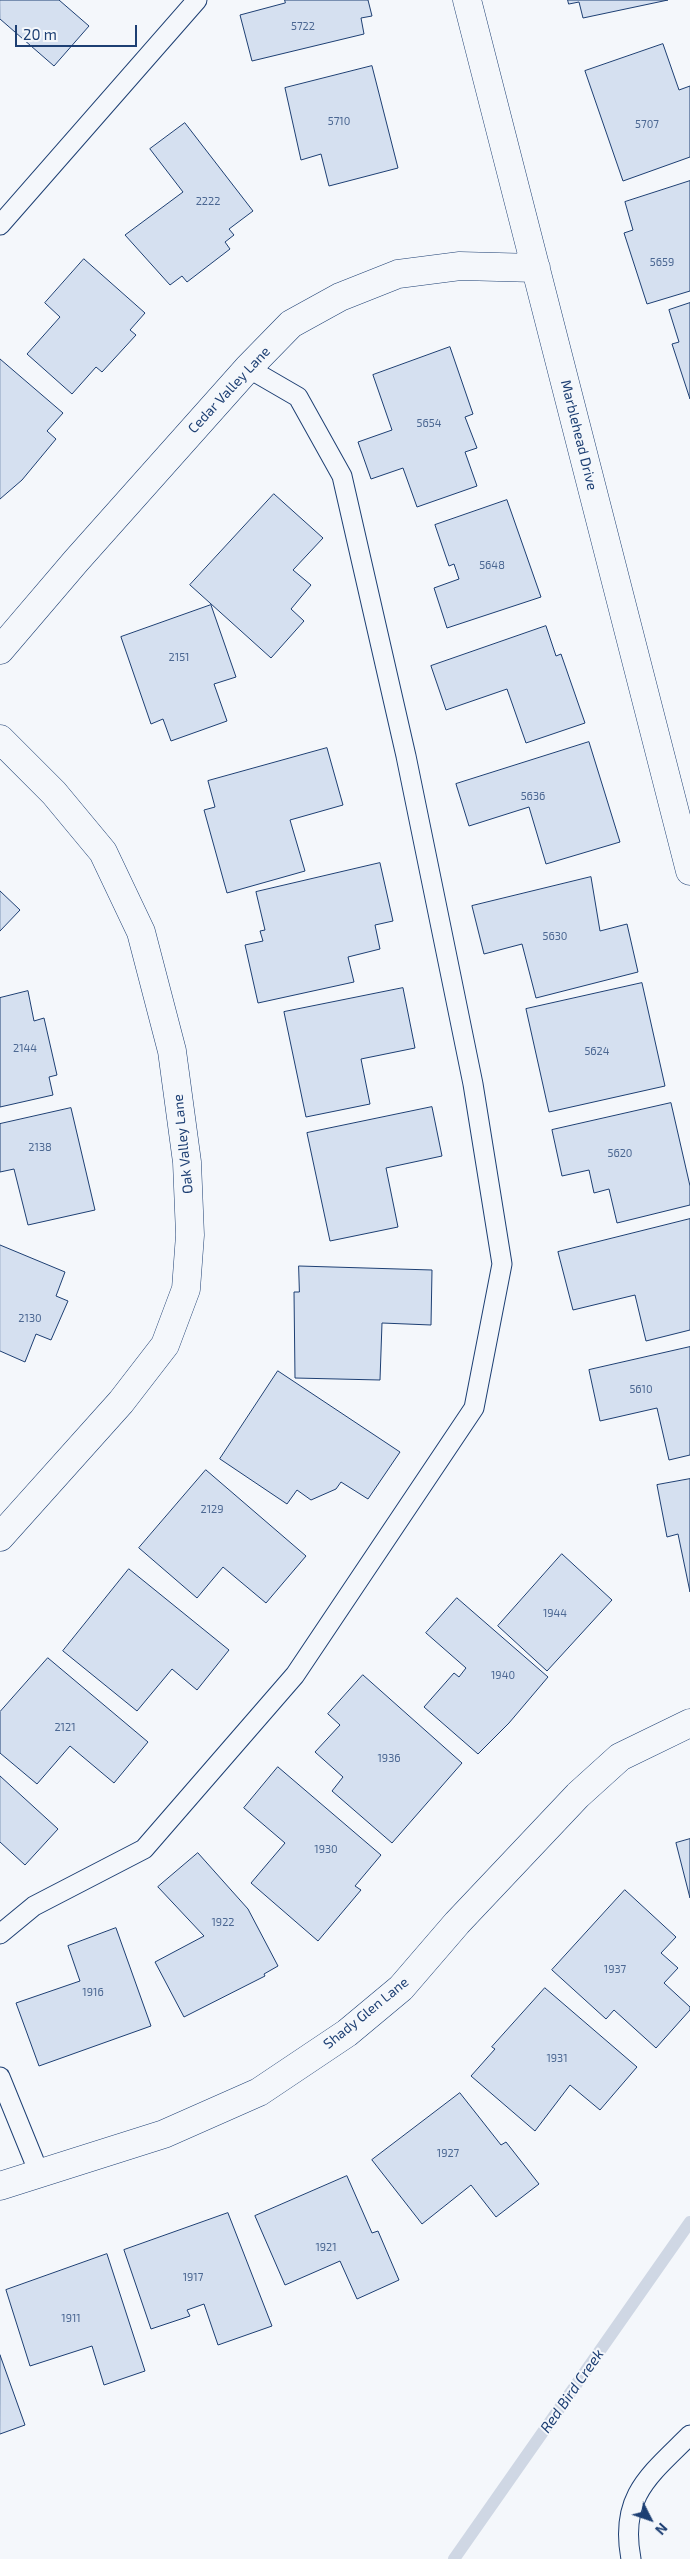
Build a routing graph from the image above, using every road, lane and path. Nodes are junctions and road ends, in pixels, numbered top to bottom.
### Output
1 (197, 0) edge
2 (467, 0) edge
3 (0, 225) edge
4 (536, 268) junction
5 (248, 368) junction
6 (0, 650) edge
7 (0, 739) edge
8 (690, 871) edge
9 (0, 1537) edge
10 (690, 1723) edge
11 (0, 1934) edge
12 (0, 2077) edge
13 (39, 2174) junction
14 (0, 2186) edge
15 (690, 2435) edge
16 (631, 2559) edge

1 - 3 lane
2 - 4 street, Marblehead Drive
4 - 5 street, Cedar Valley Lane
4 - 8 street, Marblehead Drive
5 - 6 street, Cedar Valley Lane
5 - 11 lane
7 - 9 street, Oak Valley Lane
10 - 13 street, Shady Glen Lane
12 - 13 lane
13 - 14 street, Shady Glen Lane
15 - 16 lane

